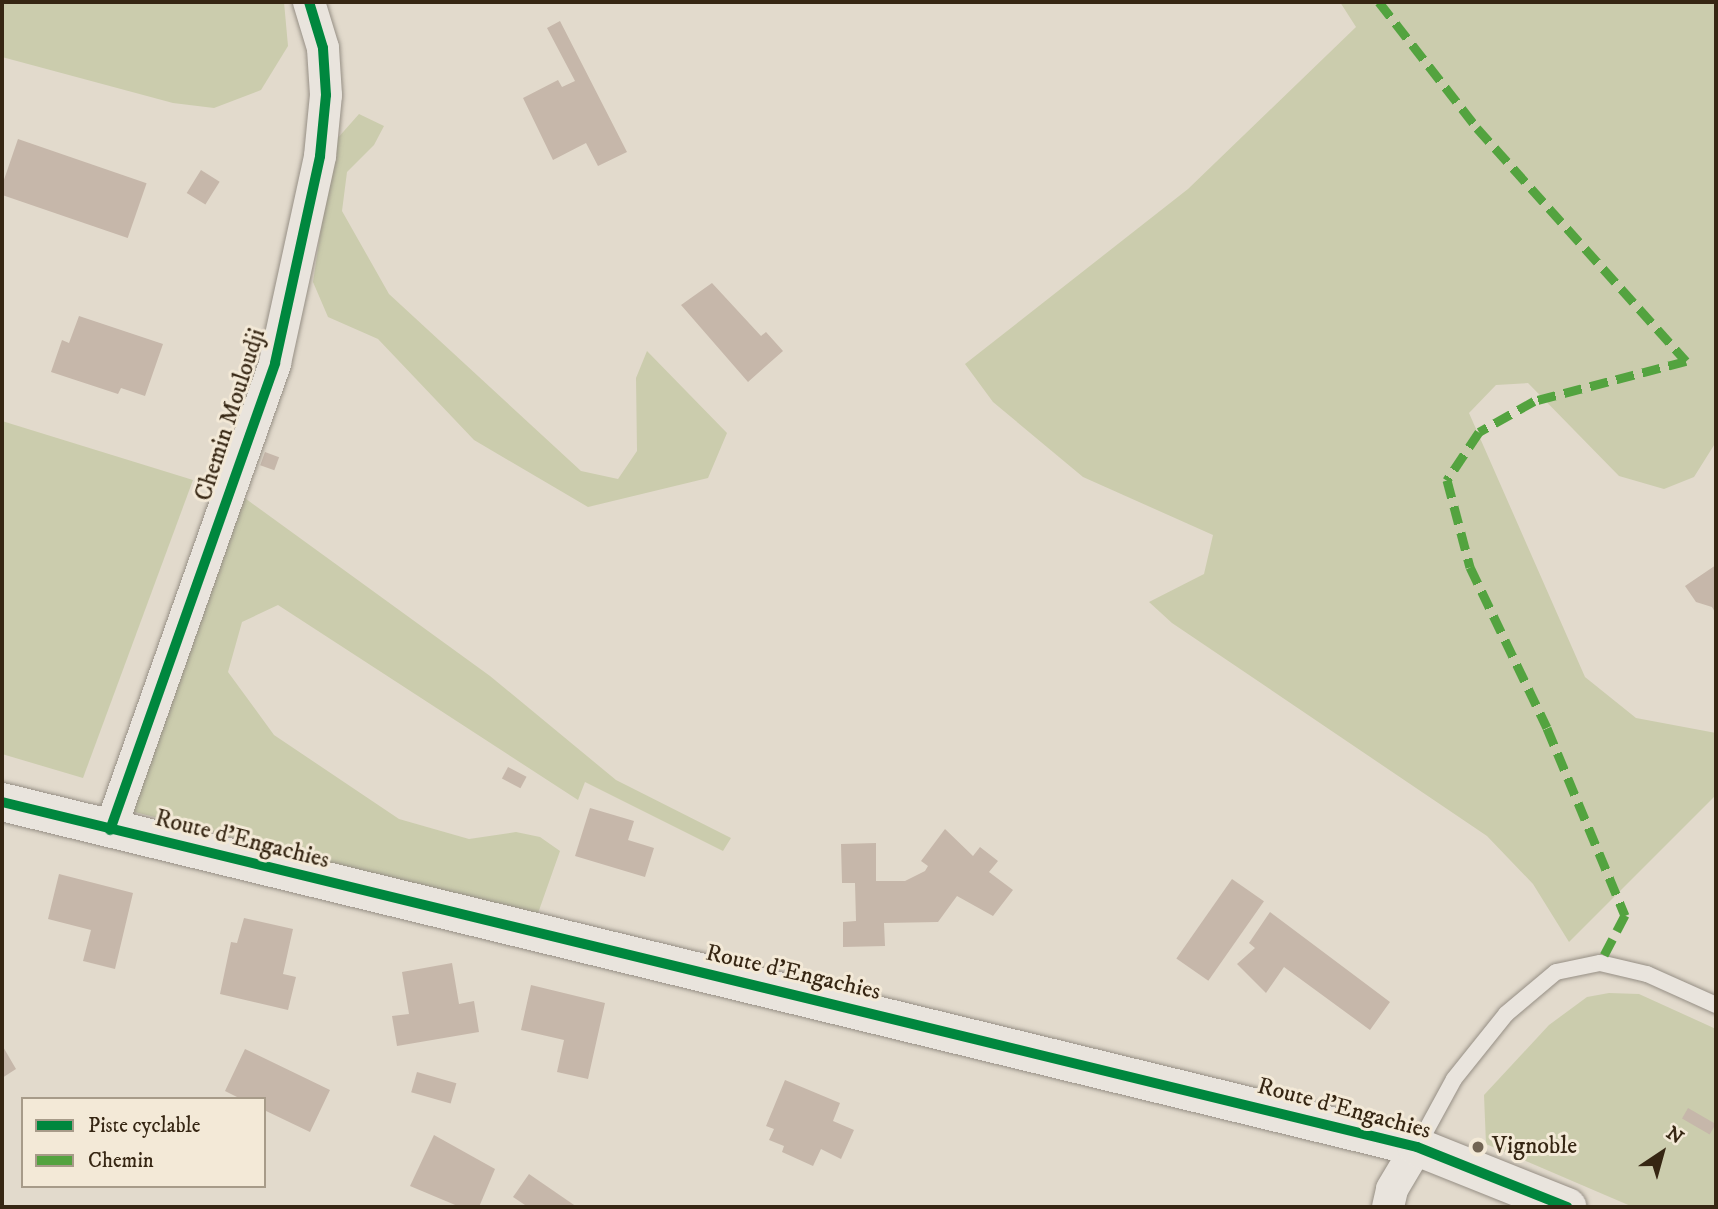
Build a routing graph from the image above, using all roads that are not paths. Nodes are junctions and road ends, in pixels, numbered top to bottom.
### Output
1 (309, 2) edge
2 (2, 802) edge
3 (110, 830) junction
4 (1716, 1005) edge
5 (1417, 1147) junction
6 (1388, 1207) edge
7 (1567, 1207) edge

1 - 3 street, Chemin Mouloudji
2 - 3 street, Route d'Engachies
3 - 5 street, Route d'Engachies
4 - 5 lane
5 - 6 street
5 - 7 street, Route d'Engachies

